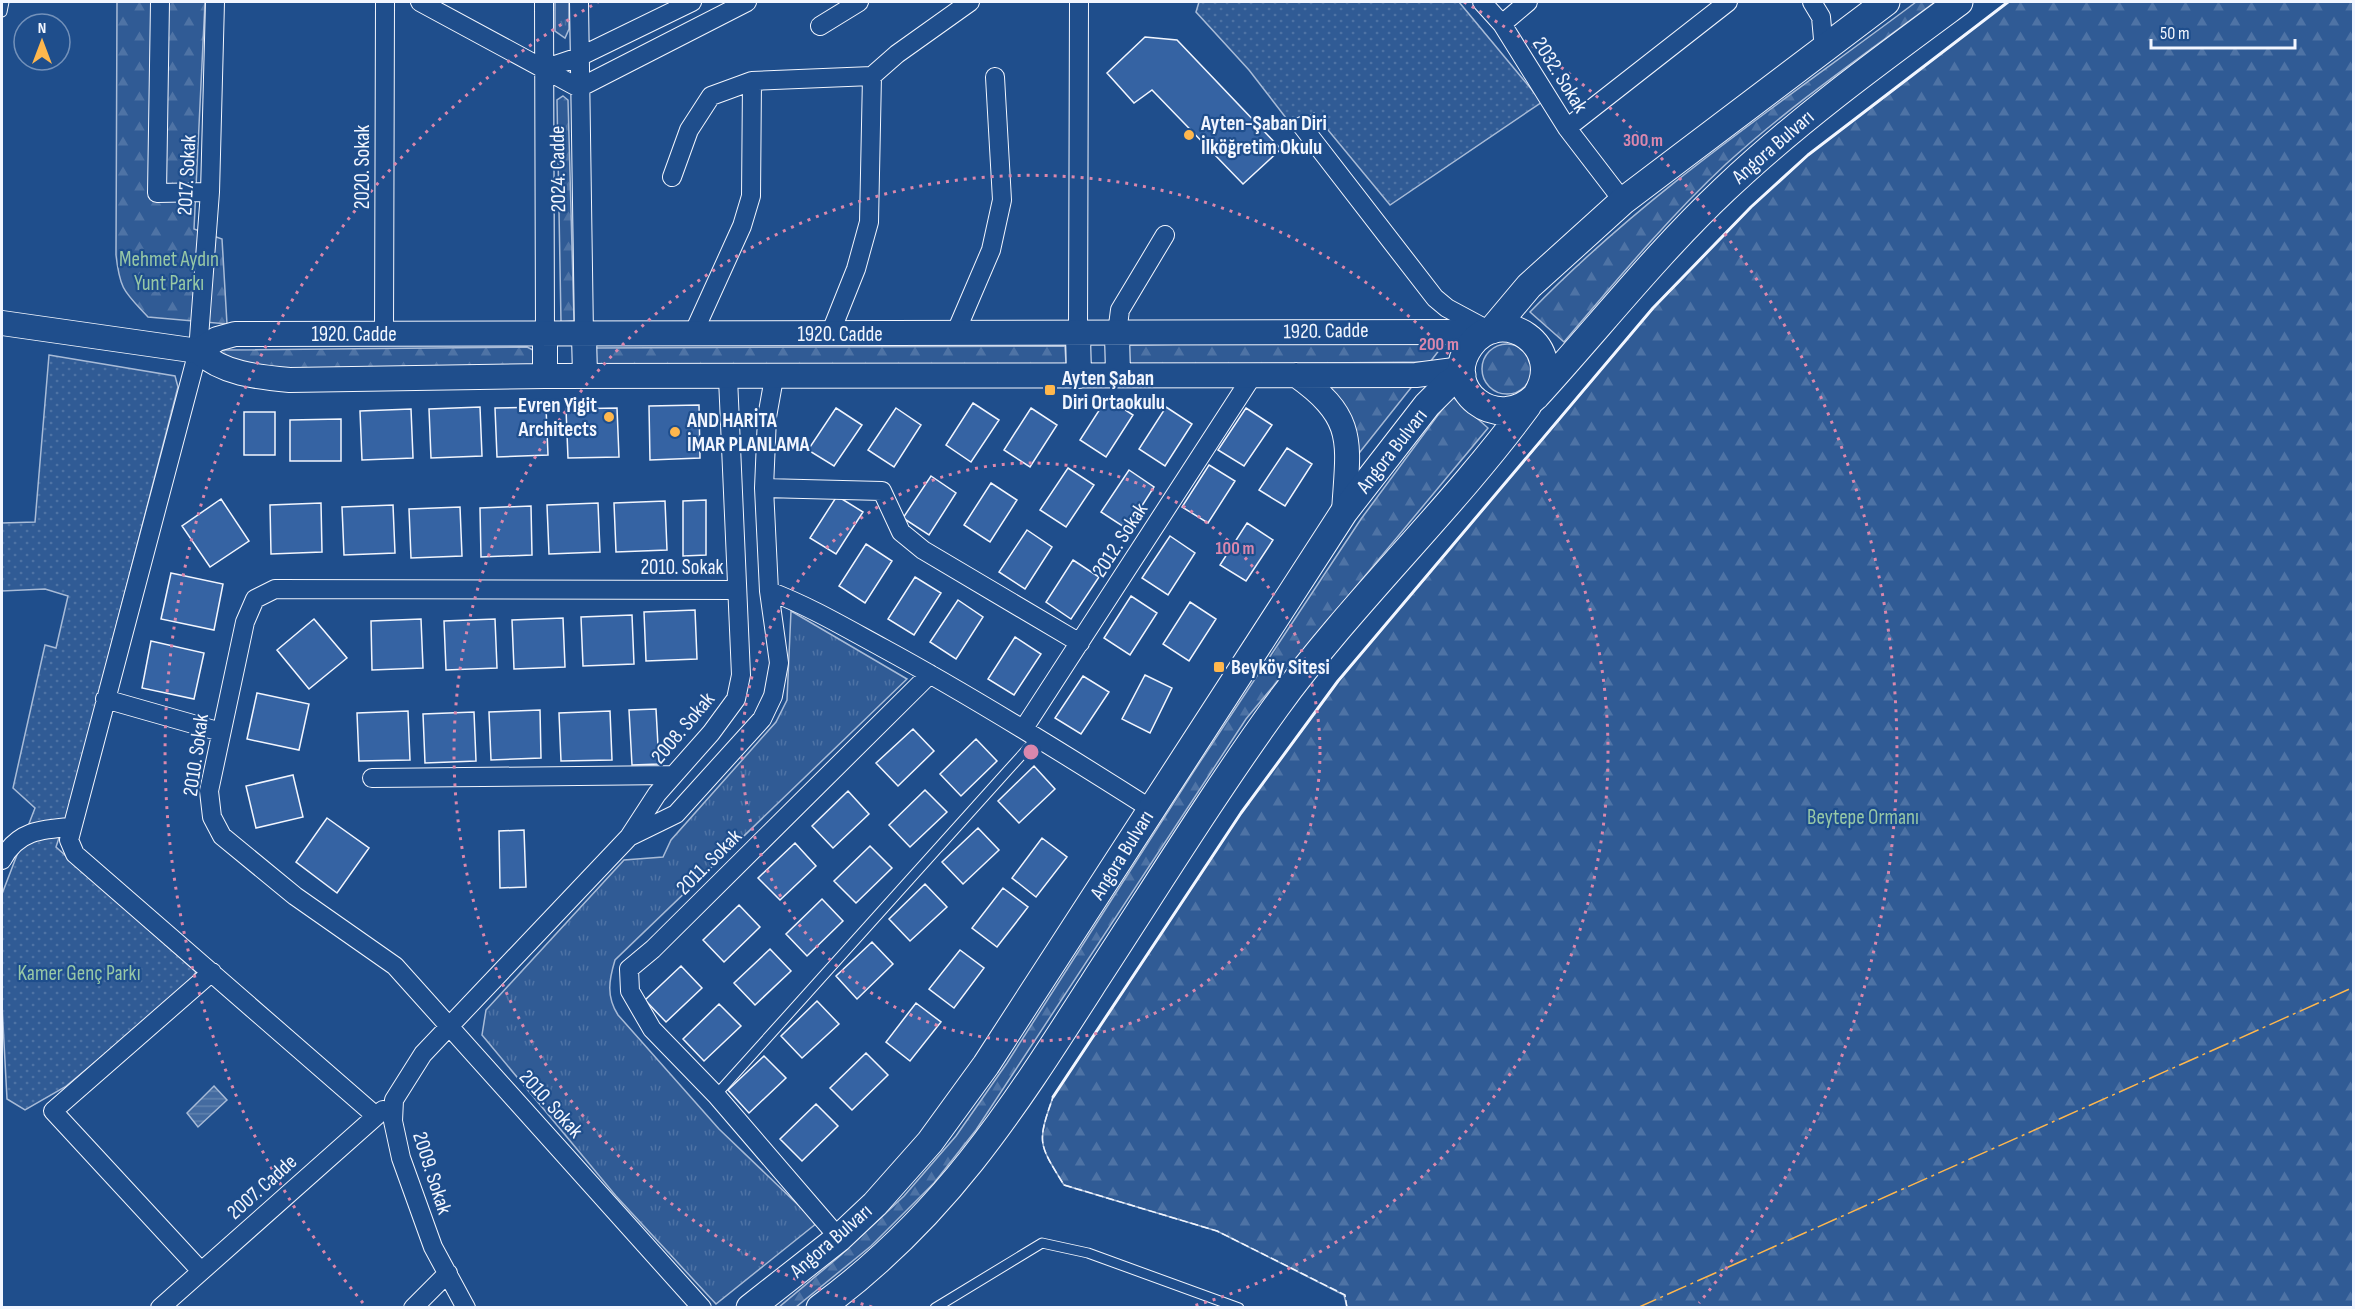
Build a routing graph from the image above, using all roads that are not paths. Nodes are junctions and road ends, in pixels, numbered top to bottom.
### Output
1 (4, 2) edge
2 (160, 2) edge
3 (215, 2) edge
4 (385, 2) edge
5 (420, 2) edge
6 (544, 2) edge
7 (579, 2) edge
8 (692, 2) edge
9 (747, 2) edge
10 (859, 2) edge
11 (970, 2) edge
12 (1079, 2) edge
13 (1482, 2) edge
14 (1528, 2) edge
15 (1728, 2) edge
16 (1812, 2) edge
17 (1959, 2) edge
18 (1871, 6) edge
19 (2, 12) edge
20 (1502, 24) junction
21 (820, 26) dead end
22 (1824, 50) junction
23 (579, 57) junction
24 (543, 69) junction
25 (872, 76) junction
26 (996, 77) dead end
27 (752, 81) junction
28 (579, 88) junction
29 (1302, 126) dead end
30 (1567, 128) junction
31 (672, 177) dead end
32 (210, 192) junction
33 (1623, 201) junction
34 (1165, 235) dead end
35 (2, 323) edge
36 (1489, 331) junction
37 (384, 333) junction
38 (1117, 333) junction
39 (693, 334) junction
40 (830, 334) junction
41 (955, 334) junction
42 (1078, 334) junction
43 (545, 335) junction
44 (584, 335) junction
45 (198, 351) junction
46 (1462, 372) junction
47 (1118, 375) junction
48 (1253, 375) junction
49 (1296, 375) junction
50 (545, 376) junction
51 (585, 376) junction
52 (1079, 376) junction
53 (728, 378) junction
54 (774, 378) junction
55 (1532, 400) junction
56 (764, 488) junction
57 (1344, 512) junction
58 (736, 590) junction
59 (769, 591) junction
60 (1080, 643) junction
61 (930, 674) junction
62 (105, 699) junction
63 (221, 732) junction
64 (1030, 733) junction
65 (673, 776) junction
66 (372, 778) dead end
67 (1151, 809) junction
68 (71, 827) junction
69 (629, 837) junction
70 (2, 860) edge
71 (212, 972) junction
72 (450, 1026) junction
73 (716, 1095) junction
74 (394, 1100) junction
75 (376, 1116) junction
76 (839, 1238) junction
77 (201, 1271) junction
78 (448, 1274) junction
79 (160, 1308) edge
80 (413, 1308) edge
81 (466, 1308) edge
82 (702, 1308) edge
83 (750, 1308) edge
84 (820, 1308) edge
85 (935, 1308) edge
86 (1239, 1308) edge

1 - 19 lane
2 - 32 street
3 - 32 street, 2017. Sokak
4 - 37 street, 2020. Sokak
5 - 24 street
6 - 24 street, 2024. Cadde
7 - 23 street, 2024. Cadde
8 - 23 street
9 - 28 street
10 - 21 street
11 - 25 street
12 - 42 street
13 - 20 street, 2032. Sokak
14 - 20 street
15 - 30 street
16 - 22 street
17 - 55 main road, Angora Bulvarı
18 - 22 main road, Angora Bulvarı
20 - 30 street, 2032. Sokak
22 - 33 main road, Angora Bulvarı
23 - 24 street
23 - 28 street, 2024. Cadde
24 - 28 street
24 - 43 street, 2024. Cadde
25 - 27 street
25 - 40 street
26 - 41 street
27 - 31 street
27 - 39 street
28 - 44 street, 2024. Cadde
29 - 36 street
30 - 33 street, 2032. Sokak
32 - 45 street, 2017. Sokak
33 - 36 main road, Angora Bulvarı
34 - 38 street
35 - 45 main road, 1920. Cadde
36 - 38 main road, 1920. Cadde
36 - 46 main road, Angora Bulvarı
36 - 55 main road, Angora Bulvarı
37 - 43 main road, 1920. Cadde
37 - 45 main road, 1920. Cadde
38 - 42 main road, 1920. Cadde
38 - 47 main road
39 - 40 main road, 1920. Cadde
39 - 44 main road, 1920. Cadde
40 - 41 main road, 1920. Cadde
41 - 42 main road, 1920. Cadde
42 - 52 main road
43 - 44 main road, 1920. Cadde
43 - 50 main road
44 - 51 main road
45 - 50 main road, 1920. Cadde
45 - 62 street, 2017. Sokak
46 - 49 main road, 1920. Cadde
46 - 55 main road
46 - 57 main road, Angora Bulvarı
47 - 48 main road, 1920. Cadde
47 - 52 main road, 1920. Cadde
48 - 49 main road, 1920. Cadde
48 - 60 street, 2012. Sokak
49 - 57 main road
50 - 51 main road, 1920. Cadde
51 - 53 main road, 1920. Cadde
52 - 54 main road, 1920. Cadde
53 - 54 main road, 1920. Cadde
53 - 58 street, 2008. Sokak
54 - 56 street
55 - 84 main road, Angora Bulvarı
56 - 59 street
56 - 60 street
57 - 67 main road, Angora Bulvarı
58 - 63 street, 2010. Sokak
58 - 65 street, 2008. Sokak
59 - 61 street
59 - 69 street
60 - 64 street, 2012. Sokak
61 - 64 street
61 - 73 street, 2011. Sokak
62 - 63 street
62 - 68 street, 2017. Sokak
63 - 72 street, 2010. Sokak
64 - 67 street
64 - 73 lane
65 - 66 street
65 - 69 street, 2008. Sokak
67 - 76 main road, Angora Bulvarı
68 - 70 street
68 - 71 street
69 - 72 street, 2008. Sokak
71 - 75 street
71 - 77 street
72 - 74 street
72 - 82 street, 2010. Sokak
73 - 76 street, 2011. Sokak
74 - 75 street, 2007. Cadde
74 - 78 street, 2009. Sokak
75 - 77 street, 2007. Cadde
76 - 83 main road, Angora Bulvarı
77 - 79 street, 2007. Cadde
78 - 80 street
78 - 81 street, 2009. Sokak
85 - 86 lane

